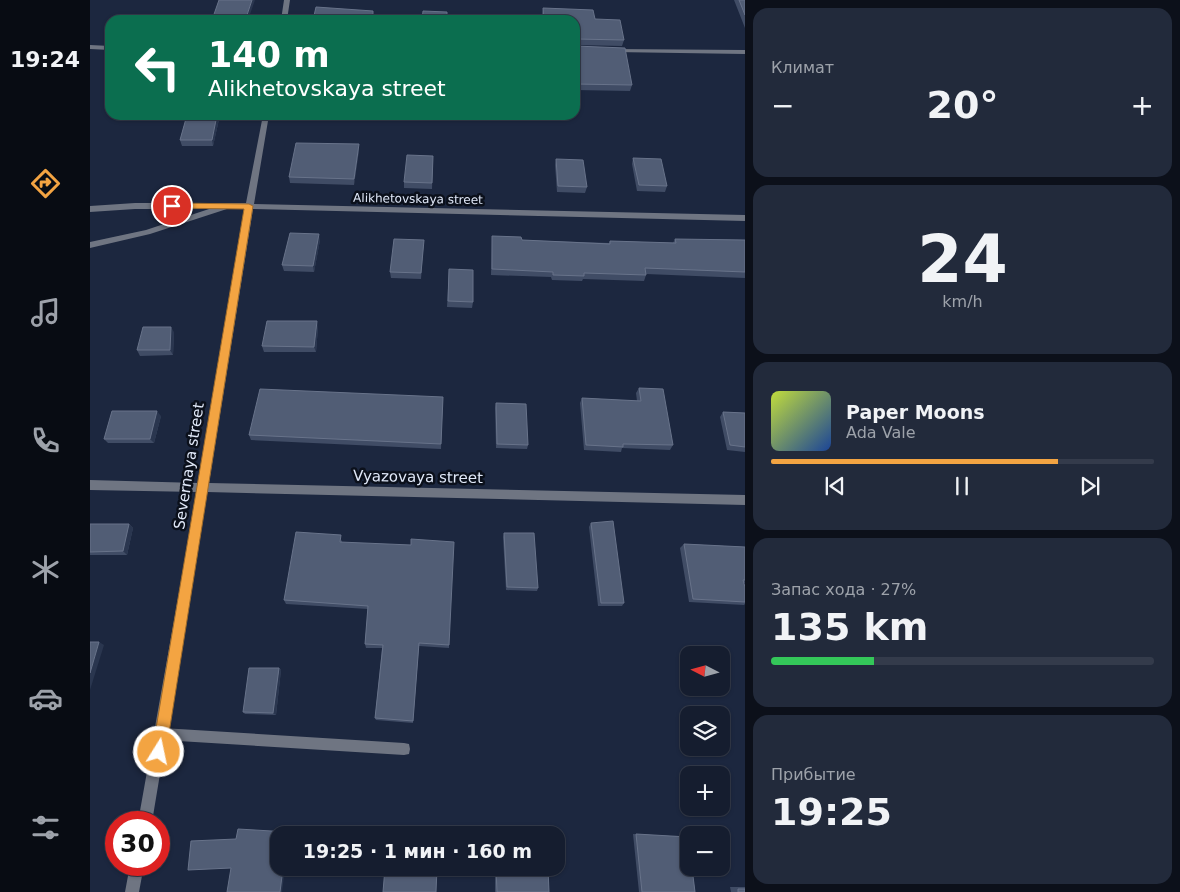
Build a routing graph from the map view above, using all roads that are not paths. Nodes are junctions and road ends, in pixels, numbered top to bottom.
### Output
1 (288, 0) edge
2 (285, 15) edge
3 (90, 47) edge
4 (105, 48) edge
5 (603, 50) edge
6 (745, 52) edge
7 (265, 120) edge
8 (227, 206) junction
9 (249, 206) junction
10 (90, 209) edge
11 (745, 218) edge
12 (90, 246) edge
13 (90, 485) edge
14 (202, 487) junction
15 (745, 500) edge
16 (162, 734) junction
17 (404, 748) dead end
18 (147, 811) edge
19 (135, 876) edge
20 (132, 892) edge

1 - 2 street
3 - 4 street
5 - 6 street
7 - 9 street, Severnaya street
8 - 9 street, Alikhetovskaya street
8 - 10 street, Alikhetovskaya street
8 - 12 street
9 - 11 street, Alikhetovskaya street
9 - 14 street, Severnaya street
13 - 14 street, Vyazovaya street
14 - 15 street, Vyazovaya street
14 - 16 street, Severnaya street
16 - 17 street
16 - 18 street, Severnaya street
19 - 20 street

